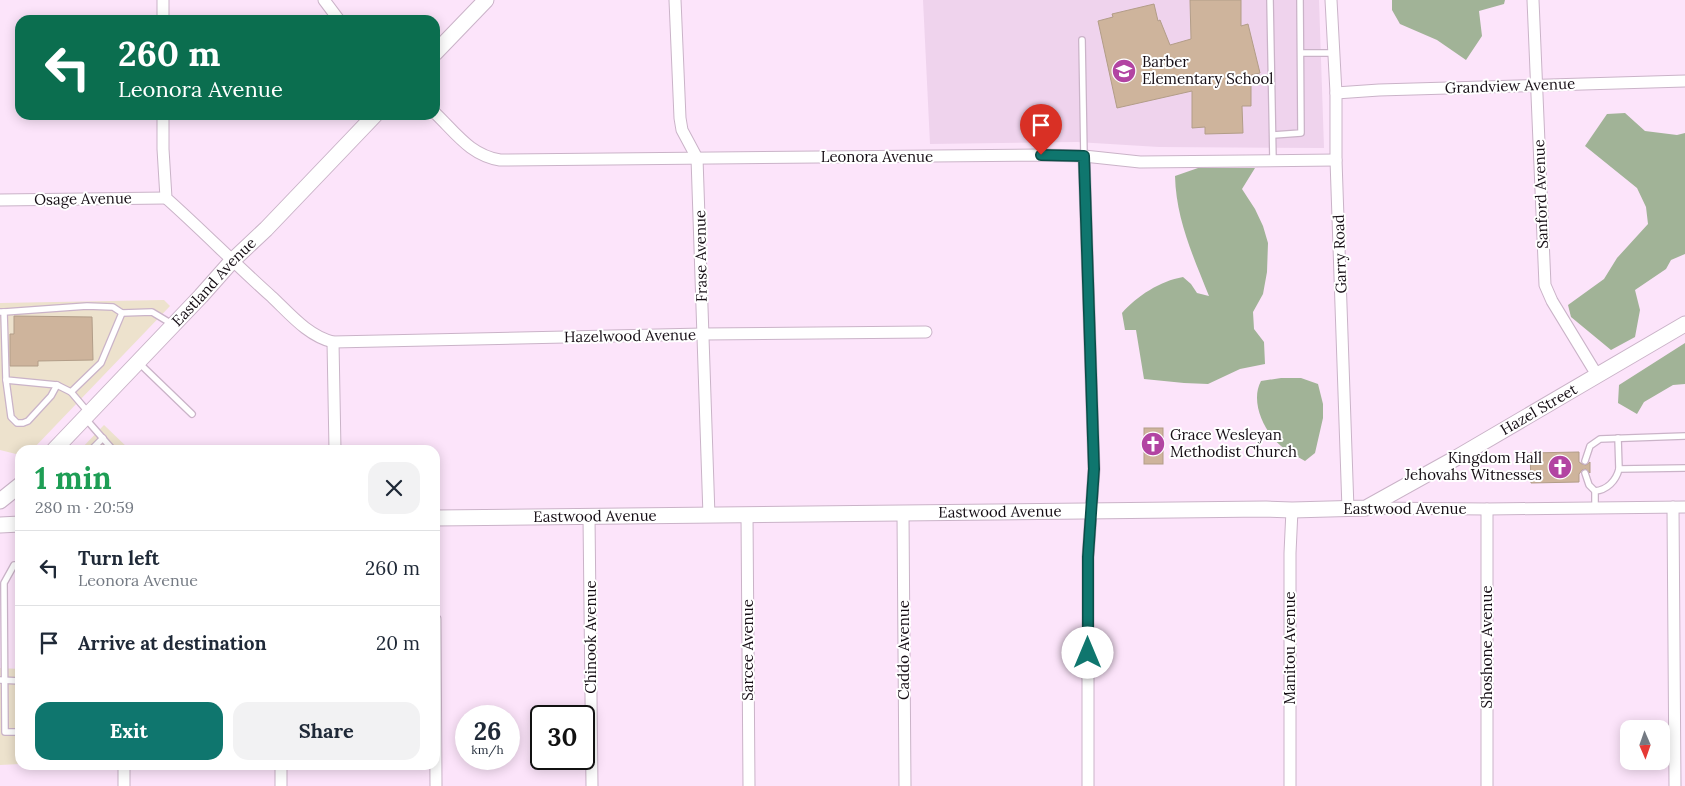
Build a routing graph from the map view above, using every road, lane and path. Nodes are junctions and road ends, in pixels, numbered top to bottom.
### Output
1 (163, 0) edge
2 (324, 0) edge
3 (486, 0) edge
4 (675, 0) edge
5 (1270, 0) edge
6 (1300, 0) edge
7 (1331, 0) edge
8 (1533, 0) edge
9 (163, 15) edge
10 (334, 15) edge
11 (1082, 40) dead end
12 (440, 48) edge
13 (1301, 53) junction
14 (1334, 53) junction
15 (1685, 81) edge
16 (1536, 86) junction
17 (1336, 93) junction
18 (440, 118) edge
19 (163, 120) edge
20 (370, 120) edge
21 (1273, 134) junction
22 (1084, 156) junction
23 (697, 158) junction
24 (1273, 160) junction
25 (1336, 160) junction
26 (166, 198) junction
27 (0, 200) edge
28 (232, 261) junction
29 (2, 312) edge
30 (122, 313) junction
31 (1685, 324) edge
32 (174, 325) junction
33 (926, 332) dead end
34 (703, 334) junction
35 (333, 342) junction
36 (138, 362) junction
37 (1597, 375) junction
38 (6, 380) junction
39 (57, 385) junction
40 (71, 392) junction
41 (192, 414) dead end
42 (87, 416) junction
43 (1685, 436) edge
44 (103, 438) junction
45 (1618, 438) junction
46 (62, 445) edge
47 (96, 445) edge
48 (109, 445) edge
49 (335, 445) edge
50 (1585, 461) dead end
51 (1685, 468) edge
52 (1619, 469) junction
53 (1585, 473) dead end
54 (15, 489) edge
55 (1595, 491) junction
56 (0, 501) edge
57 (1685, 506) edge
58 (1673, 507) junction
59 (1366, 508) junction
60 (1595, 508) junction
61 (1348, 509) junction
62 (1487, 509) junction
63 (1292, 510) junction
64 (1091, 512) junction
65 (903, 514) junction
66 (747, 515) junction
67 (709, 516) junction
68 (589, 517) junction
69 (440, 518) edge
70 (15, 524) edge
71 (0, 525) edge
72 (15, 565) edge
73 (3, 680) edge
74 (15, 732) edge
75 (124, 770) edge
76 (281, 770) edge
77 (436, 770) edge
78 (124, 786) edge
79 (281, 786) edge
80 (436, 786) edge
81 (592, 786) edge
82 (749, 786) edge
83 (905, 786) edge
84 (1088, 786) edge
85 (1290, 786) edge
86 (1487, 786) edge
87 (1675, 786) edge

1 - 9 street
2 - 10 street
3 - 12 street
4 - 23 street, Frase Avenue
5 - 21 lane
6 - 13 lane
7 - 14 street, Garry Road
8 - 16 street, Sanford Avenue
11 - 22 lane
13 - 14 lane
13 - 21 lane
14 - 17 street, Garry Road
15 - 16 street, Grandview Avenue
16 - 17 street, Grandview Avenue
16 - 37 street, Sanford Avenue
17 - 25 street, Garry Road
18 - 23 street, Leonora Avenue
19 - 26 street
20 - 28 street, Eastland Avenue
21 - 24 lane
22 - 23 street, Leonora Avenue
22 - 24 street, Leonora Avenue
22 - 64 street
23 - 34 street, Frase Avenue
24 - 25 street, Leonora Avenue
25 - 61 street, Garry Road
26 - 27 street, Osage Avenue
26 - 28 street
28 - 32 street, Eastland Avenue
28 - 35 street
29 - 30 lane
29 - 38 lane
30 - 32 lane
30 - 40 lane
31 - 37 street, Hazel Street
32 - 36 street, Eastland Avenue
33 - 34 street, Hazelwood Avenue
34 - 35 street, Hazelwood Avenue
34 - 67 street, Frase Avenue
35 - 49 street
36 - 41 lane
36 - 42 street, Eastland Avenue
37 - 59 street, Hazel Street
38 - 39 lane
38 - 39 lane
39 - 40 lane
40 - 42 lane
42 - 44 lane
42 - 46 street, Eastland Avenue
43 - 45 lane
44 - 47 lane
44 - 48 lane
45 - 50 lane
45 - 52 lane
51 - 52 lane
52 - 55 lane
53 - 55 lane
54 - 56 street
55 - 60 lane
57 - 58 street, Eastwood Avenue
58 - 60 street, Eastwood Avenue
58 - 87 street
59 - 61 street, Eastwood Avenue
59 - 62 street, Eastwood Avenue
60 - 62 street, Eastwood Avenue
61 - 63 street, Eastwood Avenue
62 - 86 street, Shoshone Avenue
63 - 64 street, Eastwood Avenue
63 - 85 street, Manitou Avenue
64 - 65 street, Eastwood Avenue
64 - 84 street
65 - 66 street, Eastwood Avenue
65 - 83 street, Caddo Avenue
66 - 67 street, Eastwood Avenue
66 - 82 street, Sarcee Avenue
67 - 68 street, Eastwood Avenue
68 - 69 street, Eastwood Avenue
68 - 81 street, Chinook Avenue
70 - 71 street
72 - 73 lane
73 - 74 lane
75 - 78 street
76 - 79 street
77 - 80 street

